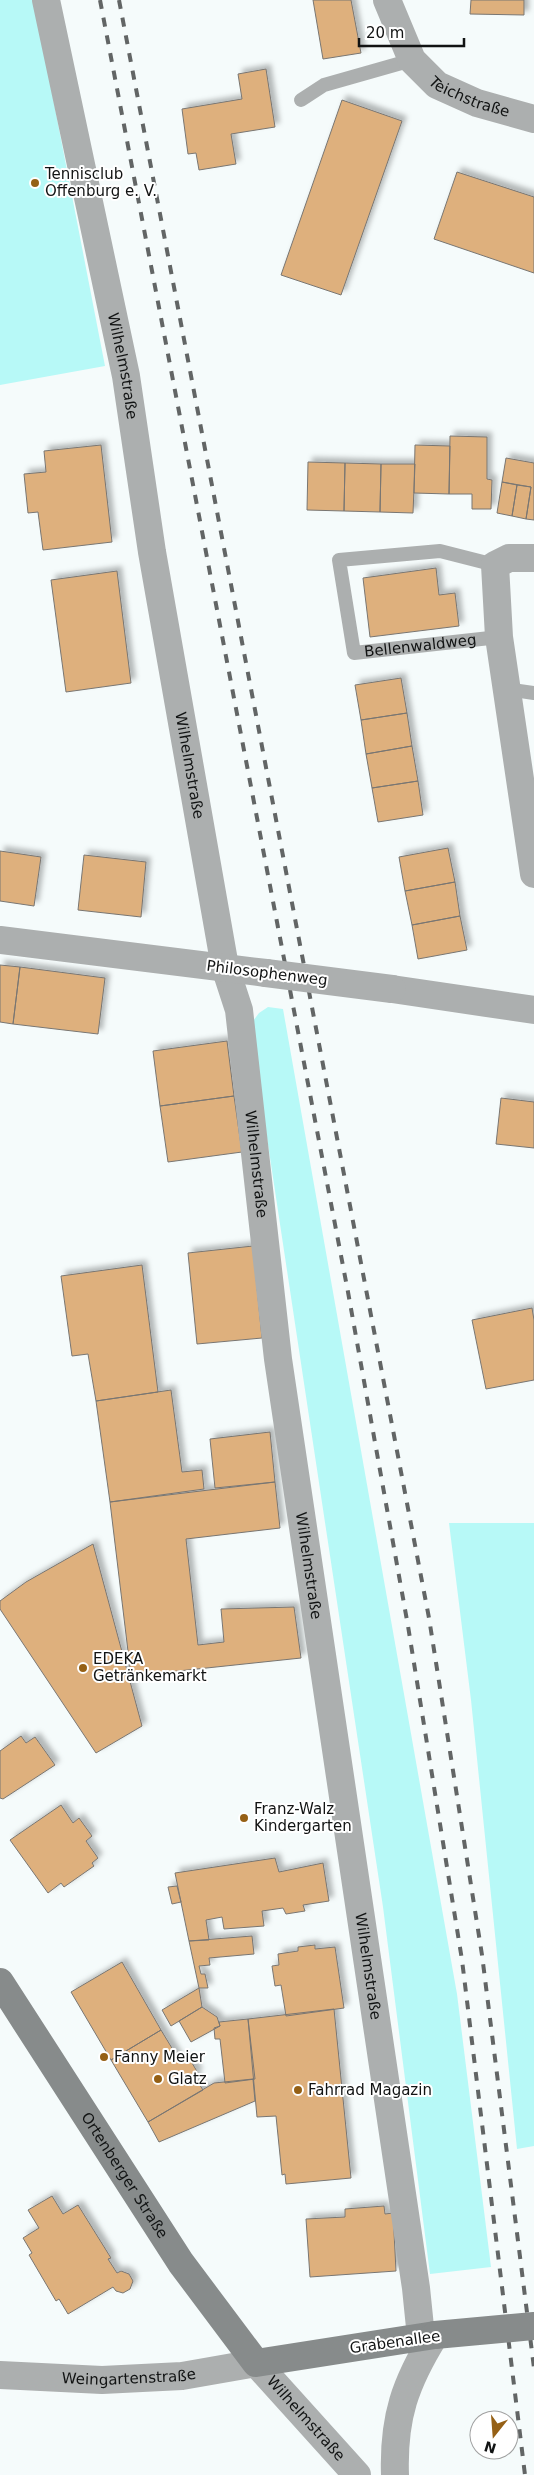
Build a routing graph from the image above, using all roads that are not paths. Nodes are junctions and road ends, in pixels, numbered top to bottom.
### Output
1 (46, 0) edge
2 (386, 0) edge
3 (412, 60) junction
4 (301, 100) dead end
5 (534, 119) edge
6 (534, 558) edge
7 (495, 565) junction
8 (499, 637) junction
9 (506, 689) junction
10 (534, 693) edge
11 (531, 837) edge
12 (534, 874) edge
13 (0, 940) edge
14 (225, 967) junction
15 (534, 1010) edge
16 (0, 1982) edge
17 (534, 2326) edge
18 (428, 2336) junction
19 (256, 2363) junction
20 (0, 2375) edge
21 (357, 2475) edge
22 (395, 2475) edge

1 - 14 street, Wilhelmstraße
2 - 3 street, Teichstraße
3 - 4 lane
3 - 5 street, Teichstraße
6 - 7 street
7 - 8 street
7 - 8 lane, Bellenwaldweg
8 - 9 street
9 - 10 lane
9 - 11 street
11 - 12 street
13 - 14 street, Philosophenweg
14 - 15 street, Philosophenweg, bridge
14 - 18 street, Wilhelmstraße
16 - 19 main road, Ortenberger Straße
17 - 18 main road, Grabenallee, bridge
18 - 19 main road, Grabenallee
18 - 22 street
19 - 20 street, Weingartenstraße
19 - 21 street, Wilhelmstraße

